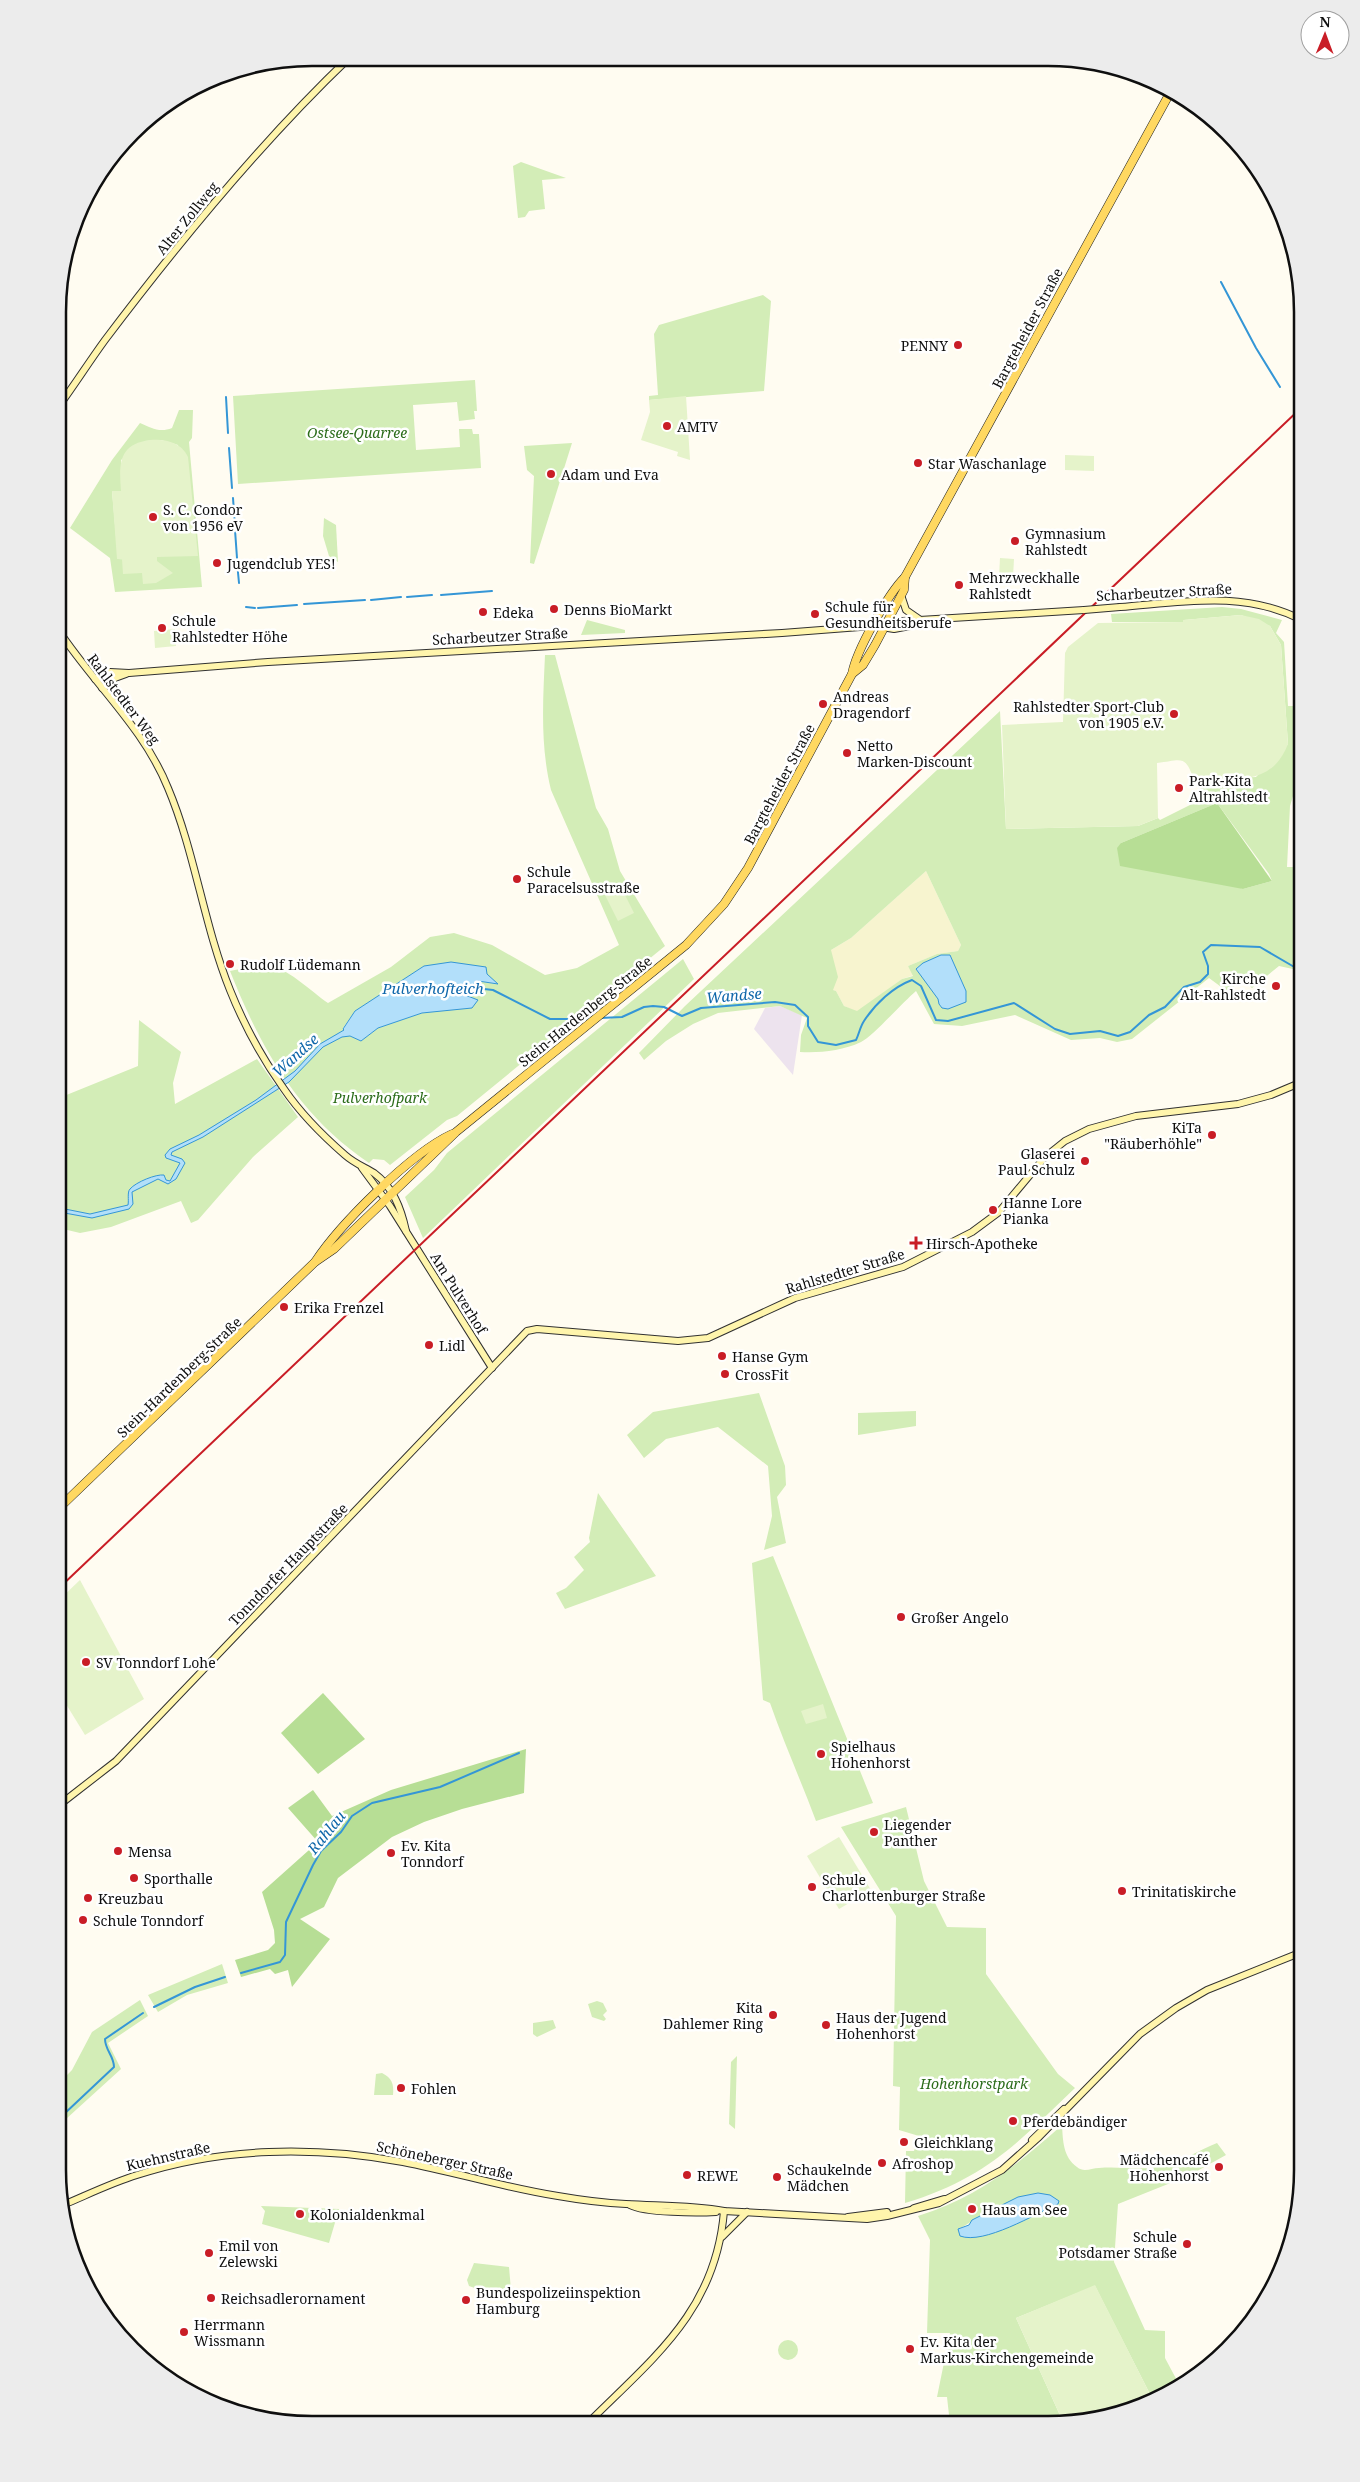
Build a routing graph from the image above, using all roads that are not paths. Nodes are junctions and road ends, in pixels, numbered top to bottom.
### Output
1 (341, 66) edge
2 (1168, 97) edge
3 (66, 397) edge
4 (905, 577) junction
5 (901, 595) junction
6 (1294, 616) edge
7 (920, 620) junction
8 (934, 620) junction
9 (885, 625) junction
10 (873, 626) junction
11 (66, 640) edge
12 (129, 673) junction
13 (852, 674) junction
14 (95, 679) junction
15 (102, 688) junction
16 (724, 904) joint
17 (211, 927) joint
18 (1294, 1085) edge
19 (456, 1132) junction
20 (362, 1168) junction
21 (385, 1185) junction
22 (379, 1191) junction
23 (392, 1193) junction
24 (386, 1199) junction
25 (406, 1231) junction
26 (314, 1262) junction
27 (529, 1330) joint
28 (492, 1368) junction
29 (66, 1501) edge
30 (66, 1800) edge
31 (1294, 1955) edge
32 (254, 2153) joint
33 (68, 2203) edge
34 (724, 2211) junction
35 (747, 2212) junction
36 (721, 2238) junction
37 (595, 2416) edge

1 - 3 street, Alter Zollweg
2 - 4 main road, Bargteheider Straße
4 - 5 main road, Bargteheider Straße
4 - 10 main road, Bargteheider Straße
5 - 7 street
5 - 9 main road, Bargteheider Straße
6 - 8 street, Scharbeutzer Straße, bridge
7 - 8 street, Scharbeutzer Straße
7 - 9 street, Scharbeutzer Straße
8 - 9 street, Scharbeutzer Straße
9 - 10 street, Scharbeutzer Straße
9 - 13 main road, Bargteheider Straße
10 - 12 street, Scharbeutzer Straße
10 - 13 main road, Bargteheider Straße
11 - 14 street, Rahlstedter Weg
12 - 14 street, Scharbeutzer Straße
12 - 15 street, Scharbeutzer Straße
13 - 16 main road, Bargteheider Straße
14 - 15 street, Rahlstedter Weg
15 - 17 street, Rahlstedter Weg
16 - 19 main road, Stein-Hardenberg-Straße
17 - 20 street, Am Pulverhof
18 - 27 street, Rahlstedter Straße
19 - 21 main road, Stein-Hardenberg-Straße
19 - 23 main road, Stein-Hardenberg-Straße
20 - 21 street, Am Pulverhof
20 - 22 street, Am Pulverhof
21 - 22 main road, Stein-Hardenberg-Straße
21 - 23 street, Am Pulverhof
22 - 24 street, Am Pulverhof
22 - 26 main road, Stein-Hardenberg-Straße
23 - 24 main road, Stein-Hardenberg-Straße
23 - 25 street, Am Pulverhof
24 - 25 street, Am Pulverhof
24 - 26 main road, Stein-Hardenberg-Straße
25 - 28 street, Am Pulverhof
26 - 29 main road, Stein-Hardenberg-Straße
27 - 28 street, Tonndorfer Hauptstraße
28 - 30 street, Tonndorfer Hauptstraße
31 - 35 street, Schöneberger Straße
32 - 33 street, Kuehnstraße
32 - 34 street, Schöneberger Straße
34 - 35 street, Schöneberger Straße
34 - 36 street
35 - 36 street
36 - 37 street

